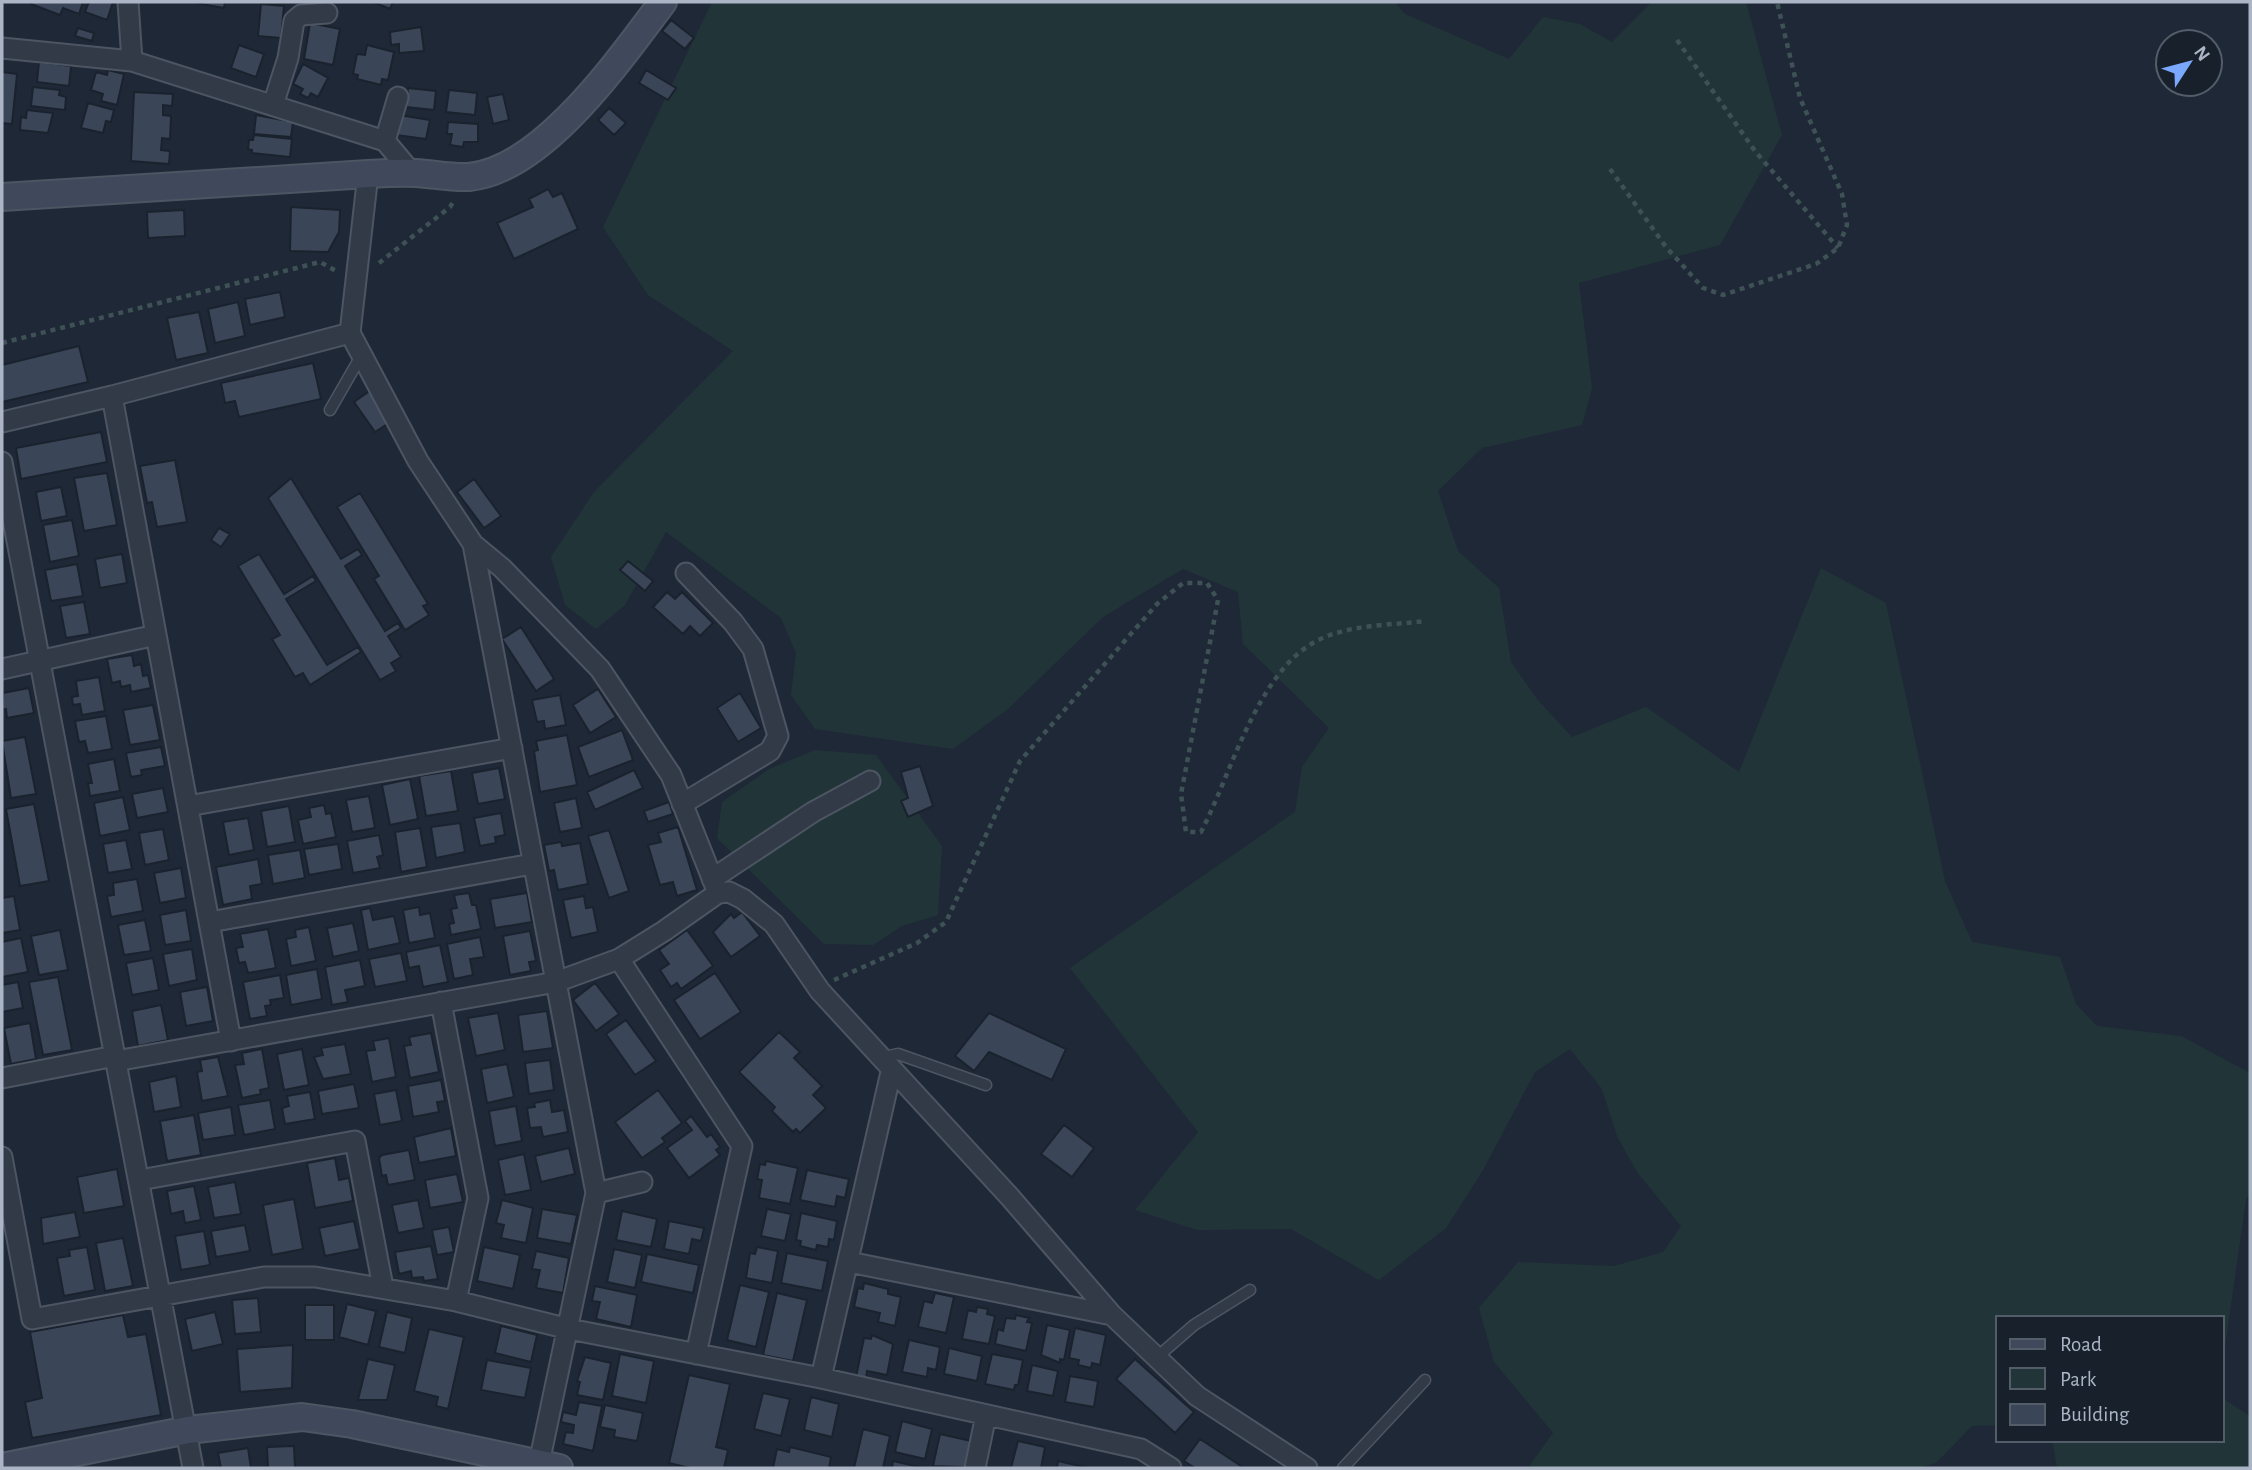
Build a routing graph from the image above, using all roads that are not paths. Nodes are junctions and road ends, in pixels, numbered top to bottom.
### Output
1 (128, 2) edge
2 (663, 2) edge
3 (327, 13) dead end
4 (2, 48) edge
5 (132, 61) junction
6 (398, 97) dead end
7 (273, 105) junction
8 (385, 141) junction
9 (411, 172) junction
10 (368, 174) junction
11 (2, 197) edge
12 (349, 333) junction
13 (361, 355) junction
14 (112, 396) junction
15 (330, 411) dead end
16 (2, 422) edge
17 (2, 462) edge
18 (473, 544) junction
19 (686, 573) dead end
20 (156, 635) junction
21 (41, 662) junction
22 (2, 669) edge
23 (512, 748) junction
24 (870, 781) dead end
25 (682, 804) junction
26 (188, 806) junction
27 (532, 864) junction
28 (715, 886) junction
29 (210, 922) junction
30 (619, 959) junction
31 (556, 982) junction
32 (441, 1002) junction
33 (231, 1041) junction
34 (116, 1059) junction
35 (885, 1065) junction
36 (2, 1078) edge
37 (986, 1085) dead end
38 (2, 1157) edge
39 (140, 1180) junction
40 (642, 1181) dead end
41 (596, 1193) junction
42 (849, 1262) junction
43 (383, 1287) junction
44 (1250, 1290) dead end
45 (162, 1294) junction
46 (456, 1301) junction
47 (1112, 1315) junction
48 (569, 1329) junction
49 (696, 1354) junction
50 (1157, 1358) junction
51 (821, 1378) junction
52 (1425, 1380) dead end
53 (986, 1415) junction
54 (188, 1430) junction
55 (1283, 1461) edge
56 (2, 1467) edge
57 (545, 1467) edge
58 (193, 1468) edge
59 (975, 1468) edge
60 (1171, 1468) edge
61 (1307, 1468) edge
62 (1343, 1468) edge

1 - 5 street
2 - 9 street
3 - 7 street
4 - 5 street
5 - 7 street
6 - 8 street
7 - 8 street
8 - 9 street
9 - 10 street
10 - 11 street
10 - 12 street
12 - 13 street
12 - 14 street
13 - 15 lane
13 - 18 street
14 - 16 street
14 - 20 street
17 - 21 street
18 - 23 street
18 - 25 street
19 - 25 street
20 - 21 street
20 - 26 street
21 - 22 street
21 - 34 street
23 - 26 street
23 - 27 street
24 - 28 street
25 - 28 street
26 - 29 street
27 - 29 street
27 - 31 street
28 - 30 street
28 - 35 street
29 - 33 street
30 - 31 street
30 - 49 street
31 - 32 street
31 - 41 street
32 - 33 street
32 - 46 street
33 - 34 street
34 - 36 street
34 - 39 street
35 - 37 lane
35 - 42 street
35 - 47 street
38 - 45 street
39 - 43 street
39 - 45 street
40 - 41 street
41 - 48 street
42 - 47 street
42 - 51 street
43 - 45 street
43 - 46 street
44 - 50 lane
45 - 54 street
46 - 48 street
47 - 50 street
48 - 49 street
48 - 57 street
49 - 51 street
50 - 55 street
51 - 53 street
52 - 62 lane
53 - 59 street
53 - 60 street
54 - 56 street
54 - 57 street
54 - 58 street
55 - 61 street

